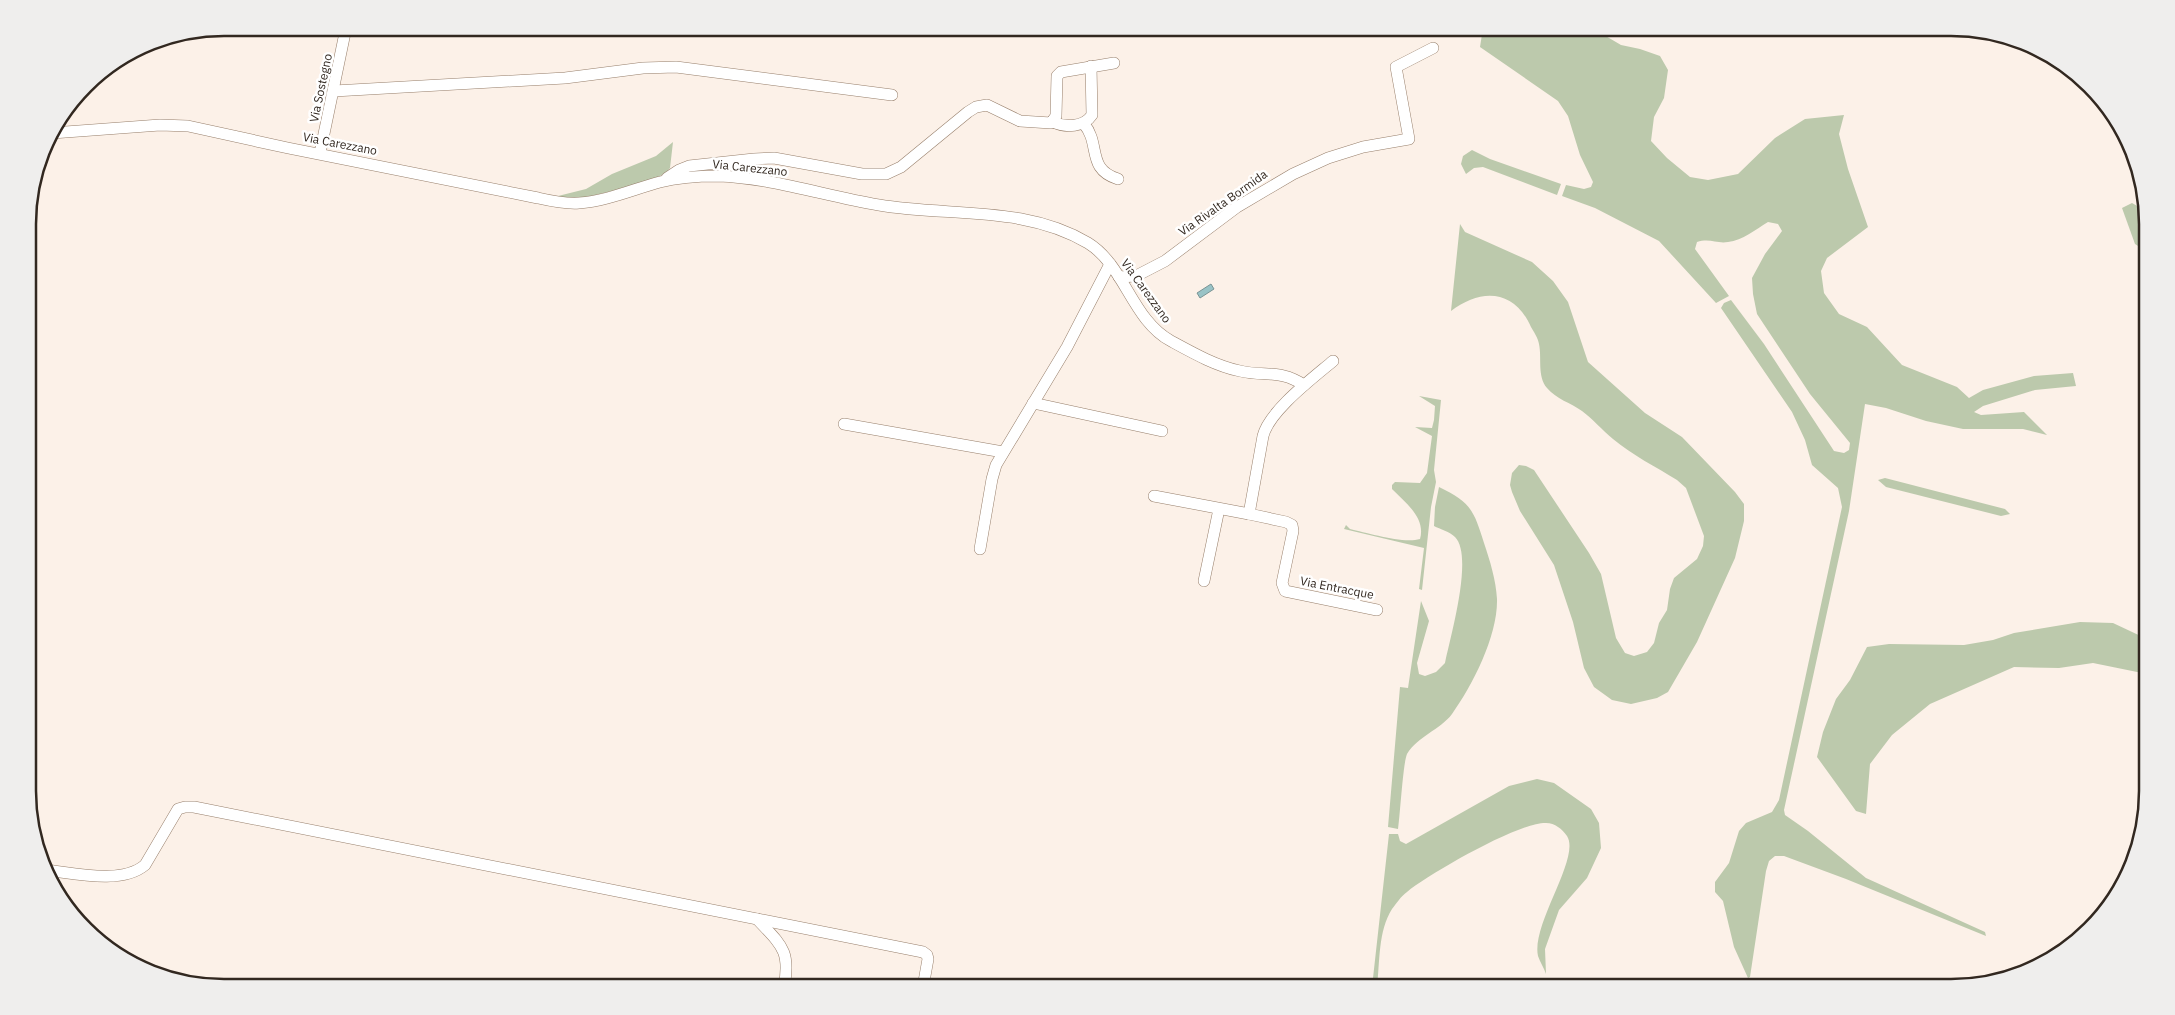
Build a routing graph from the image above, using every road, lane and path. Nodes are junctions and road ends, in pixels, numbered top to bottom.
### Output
1 (344, 36) edge
2 (1433, 48) dead end
3 (1114, 62) dead end
4 (1091, 66) junction
5 (334, 91) junction
6 (892, 95) dead end
7 (1053, 122) junction
8 (1084, 124) junction
9 (61, 132) edge
10 (320, 153) junction
11 (1118, 179) dead end
12 (664, 181) junction
13 (1110, 264) junction
14 (1119, 277) junction
15 (1333, 361) dead end
16 (1304, 385) junction
17 (1033, 403) junction
18 (844, 424) dead end
19 (1162, 431) dead end
20 (1003, 452) junction
21 (1154, 496) dead end
22 (1219, 509) junction
23 (1249, 514) junction
24 (980, 549) dead end
25 (1204, 581) dead end
26 (1377, 610) dead end
27 (55, 871) edge
28 (757, 919) junction
29 (785, 979) edge
30 (924, 979) edge

1 - 5 street, Via Sostegno
2 - 14 street, Via Rivalta Bormida
3 - 4 street
4 - 7 street
4 - 8 street
5 - 6 street
5 - 10 street, Via Sostegno
7 - 8 street
7 - 12 street
8 - 11 street
9 - 10 street, Via Carezzano
10 - 12 street, Via Carezzano
12 - 13 street, Via Carezzano
13 - 14 street, Via Carezzano
13 - 17 street
14 - 16 street, Via Carezzano
15 - 16 street
16 - 23 street
17 - 19 street
17 - 20 street
18 - 20 street
20 - 24 street
21 - 22 street
22 - 23 street
22 - 25 street
23 - 26 street, Via Entracque
27 - 28 street
28 - 29 street
28 - 30 street

